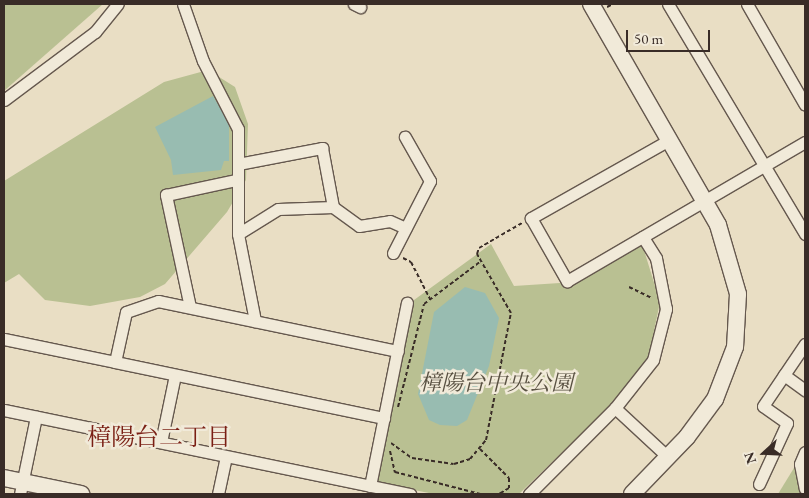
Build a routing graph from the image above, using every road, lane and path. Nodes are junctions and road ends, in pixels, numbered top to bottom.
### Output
1 (118, 4) edge
2 (183, 4) edge
3 (591, 4) edge
4 (668, 4) edge
5 (747, 4) edge
6 (4, 100) edge
7 (805, 105) edge
8 (404, 137) dead end
9 (669, 140) junction
10 (805, 142) edge
11 (238, 164) junction
12 (762, 168) junction
13 (236, 180) junction
14 (705, 200) junction
15 (333, 207) junction
16 (531, 218) junction
17 (406, 228) junction
18 (238, 234) junction
19 (643, 237) junction
20 (804, 237) edge
21 (393, 253) joint
22 (481, 261) junction
23 (629, 287) dead end
24 (430, 299) junction
25 (655, 300) dead end
26 (407, 303) dead end
27 (190, 307) junction
28 (256, 321) junction
29 (4, 339) edge
30 (805, 344) edge
31 (398, 351) junction
32 (115, 362) junction
33 (175, 375) junction
34 (784, 375) junction
35 (805, 390) edge
36 (615, 408) junction
37 (4, 410) edge
38 (396, 416) dead end
39 (36, 417) junction
40 (384, 418) junction
41 (392, 434) dead end
42 (161, 442) junction
43 (391, 443) junction
44 (479, 448) junction
45 (805, 452) edge
46 (226, 457) junction
47 (668, 457) junction
48 (4, 478) edge
49 (759, 484) dead end
50 (370, 486) junction
51 (22, 488) edge
52 (805, 488) edge
53 (81, 494) edge
54 (218, 494) edge
55 (410, 494) edge
56 (480, 494) edge
57 (499, 494) edge
58 (529, 494) edge
59 (632, 494) edge

1 - 6 street
2 - 11 street
3 - 9 street
4 - 12 street
5 - 7 street
8 - 17 street
9 - 14 street
9 - 16 street
10 - 12 street
11 - 13 street
11 - 15 street
12 - 14 street
12 - 20 street
13 - 18 street
13 - 27 street
14 - 19 street
14 - 47 street
15 - 17 street
15 - 18 street
16 - 19 street
16 - 22 path
17 - 21 street
18 - 28 street
19 - 36 street
21 - 24 path
22 - 24 path
22 - 44 path
23 - 25 path
24 - 38 path
26 - 31 street
27 - 28 street
27 - 32 street
28 - 31 street
29 - 32 street
30 - 34 street
31 - 40 street
32 - 33 street
33 - 40 street
33 - 42 street
34 - 35 street
34 - 49 street
36 - 47 street
36 - 58 street
37 - 39 street
39 - 42 street
39 - 51 street
40 - 50 street
41 - 43 path
42 - 46 street
43 - 44 path
43 - 56 path
44 - 57 path
45 - 52 street
46 - 50 street
46 - 54 street
47 - 59 street
48 - 51 street
50 - 55 street
51 - 53 street

